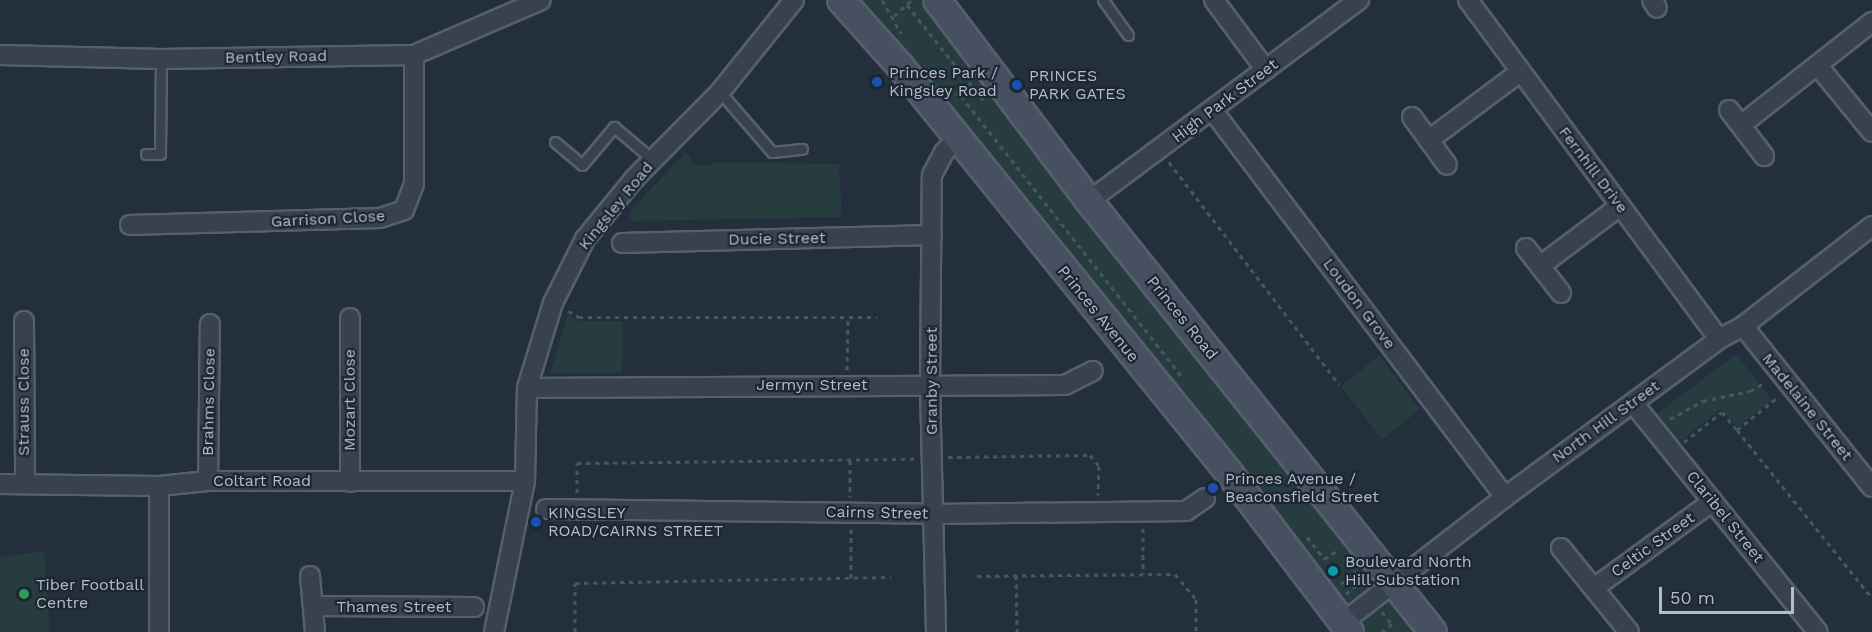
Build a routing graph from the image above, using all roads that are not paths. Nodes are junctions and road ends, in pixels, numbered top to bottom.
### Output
1 (542, 0) edge
2 (794, 0) edge
3 (937, 0) edge
4 (1103, 0) edge
5 (1214, 0) edge
6 (1359, 0) edge
7 (1468, 0) edge
8 (839, 1) edge
9 (1872, 22) edge
10 (1128, 35) dead end
11 (0, 55) edge
12 (414, 55) junction
13 (161, 59) junction
14 (1818, 66) junction
15 (1266, 70) junction
16 (1520, 72) junction
17 (720, 92) junction
18 (1729, 110) dead end
19 (1212, 111) junction
20 (1412, 117) dead end
21 (1741, 125) junction
22 (1872, 132) edge
23 (958, 139) junction
24 (1429, 140) junction
25 (555, 141) dead end
26 (802, 149) dead end
27 (146, 154) dead end
28 (1764, 156) dead end
29 (652, 159) junction
30 (1447, 165) dead end
31 (1089, 201) junction
32 (1620, 206) junction
33 (130, 225) dead end
34 (1872, 226) edge
35 (933, 235) junction
36 (622, 243) dead end
37 (1526, 248) dead end
38 (1540, 266) junction
39 (1561, 293) dead end
40 (350, 318) dead end
41 (24, 321) dead end
42 (210, 324) dead end
43 (1743, 326) junction
44 (1719, 339) junction
45 (1093, 371) dead end
46 (930, 385) junction
47 (527, 388) junction
48 (1633, 403) junction
49 (208, 481) junction
50 (525, 481) junction
51 (350, 482) junction
52 (25, 483) junction
53 (0, 484) edge
54 (159, 486) junction
55 (1872, 488) edge
56 (1506, 497) junction
57 (1205, 498) dead end
58 (1713, 501) junction
59 (546, 510) dead end
60 (934, 514) junction
61 (1561, 548) dead end
62 (1387, 574) junction
63 (310, 576) dead end
64 (1594, 588) junction
65 (314, 606) junction
66 (474, 607) dead end
67 (1342, 614) edge
68 (159, 632) edge
69 (315, 632) edge
70 (494, 632) edge
71 (936, 632) edge
72 (1433, 632) edge
73 (1629, 632) edge
74 (1818, 632) edge

1 - 12 street, Bentley Road
2 - 17 street, Kingsley Road
3 - 31 main road, Princes Road
4 - 10 lane
5 - 15 street
6 - 15 street, High Park Street
7 - 16 street, Fernhill Drive
8 - 23 main road, Princes Avenue
9 - 14 street
11 - 13 street, Bentley Road
12 - 13 street, Bentley Road
12 - 33 street, Garrison Close
13 - 27 lane
14 - 21 street
14 - 22 street
15 - 19 street, High Park Street
16 - 24 street
16 - 32 street, Fernhill Drive
17 - 26 lane
17 - 29 street, Kingsley Road
18 - 21 street
19 - 31 street, High Park Street
19 - 56 street, Loudon Grove
20 - 24 street
21 - 28 street
23 - 35 street, Granby Street
23 - 67 main road, Princes Avenue
24 - 30 street
25 - 29 lane
29 - 47 street, Kingsley Road
31 - 62 main road, Princes Road
32 - 38 street
32 - 44 street, Fernhill Drive
34 - 43 street, North Hill Street
35 - 36 street, Ducie Street
35 - 46 street, Granby Street
37 - 38 street
38 - 39 street
40 - 51 street, Mozart Close
41 - 52 street, Strauss Close
42 - 49 street, Brahms Close
43 - 44 street, North Hill Street
43 - 55 street, Madelaine Street
44 - 48 street, North Hill Street
45 - 46 street, Jermyn Street
46 - 47 street, Jermyn Street
46 - 60 street, Granby Street
47 - 50 street, Kingsley Road
48 - 56 street, North Hill Street
48 - 58 street, Claribel Street
49 - 51 street, Coltart Road
49 - 54 street, Coltart Road
50 - 51 street, Coltart Road
50 - 70 street, Kingsley Road
52 - 53 street, Coltart Road
52 - 54 street, Coltart Road
54 - 68 street
56 - 62 street, North Hill Street
57 - 60 street, Cairns Street
58 - 64 street, Celtic Street
58 - 74 street, Claribel Street
59 - 60 street, Cairns Street
60 - 71 street, Granby Street
61 - 64 street
62 - 67 street, North Hill Street
62 - 72 main road, Princes Road
63 - 65 street, Thames Street
64 - 73 street
65 - 66 street, Thames Street
65 - 69 street, Thames Street

